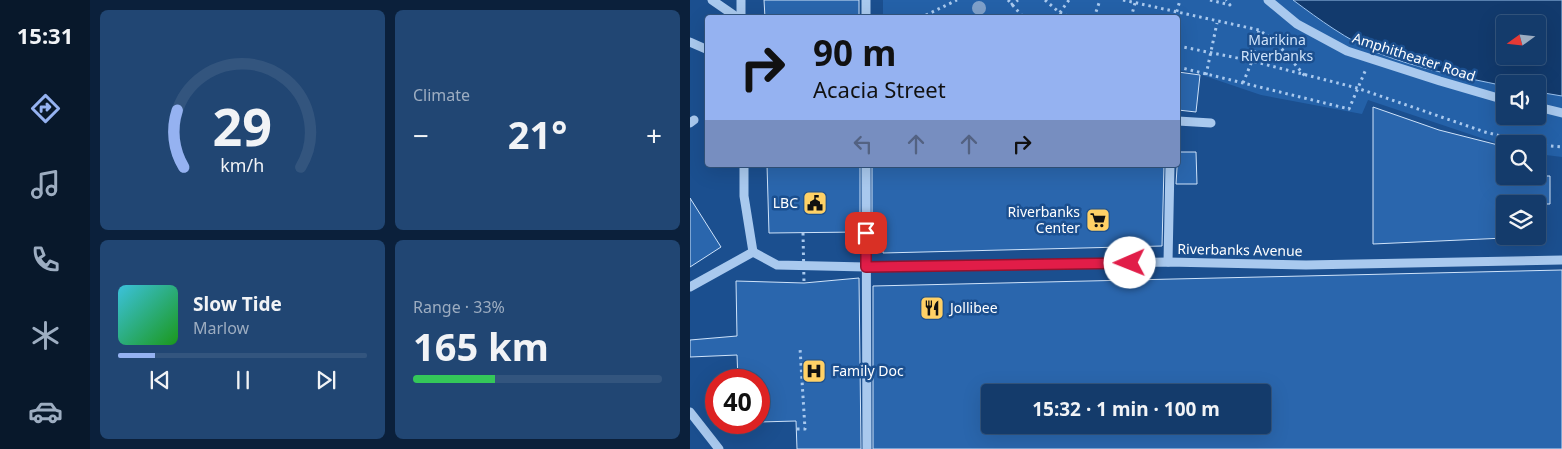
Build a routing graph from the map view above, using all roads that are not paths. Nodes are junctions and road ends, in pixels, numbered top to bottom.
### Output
1 (712, 0) edge
2 (741, 0) edge
3 (866, 0) edge
4 (1268, 0) edge
5 (734, 15) edge
6 (739, 15) edge
7 (866, 15) edge
8 (690, 42) edge
9 (705, 49) edge
10 (1496, 97) edge
11 (1546, 110) edge
12 (1562, 114) edge
13 (1180, 121) edge
14 (1211, 123) dead end
15 (744, 167) edge
16 (866, 167) edge
17 (1170, 167) edge
18 (753, 252) junction
19 (1562, 260) edge
20 (1168, 262) junction
21 (866, 267) junction
22 (690, 287) edge
23 (690, 412) edge
24 (719, 449) edge
25 (867, 449) edge

1 - 5 street
2 - 6 street
3 - 7 street
4 - 10 street, Amphitheater Road
8 - 9 street
11 - 12 street
13 - 14 street
15 - 18 street
16 - 21 street
17 - 20 street
18 - 21 street, Riverbanks Avenue
18 - 22 street
19 - 20 street, Riverbanks Avenue
20 - 21 street, Riverbanks Avenue
21 - 25 street
23 - 24 street

